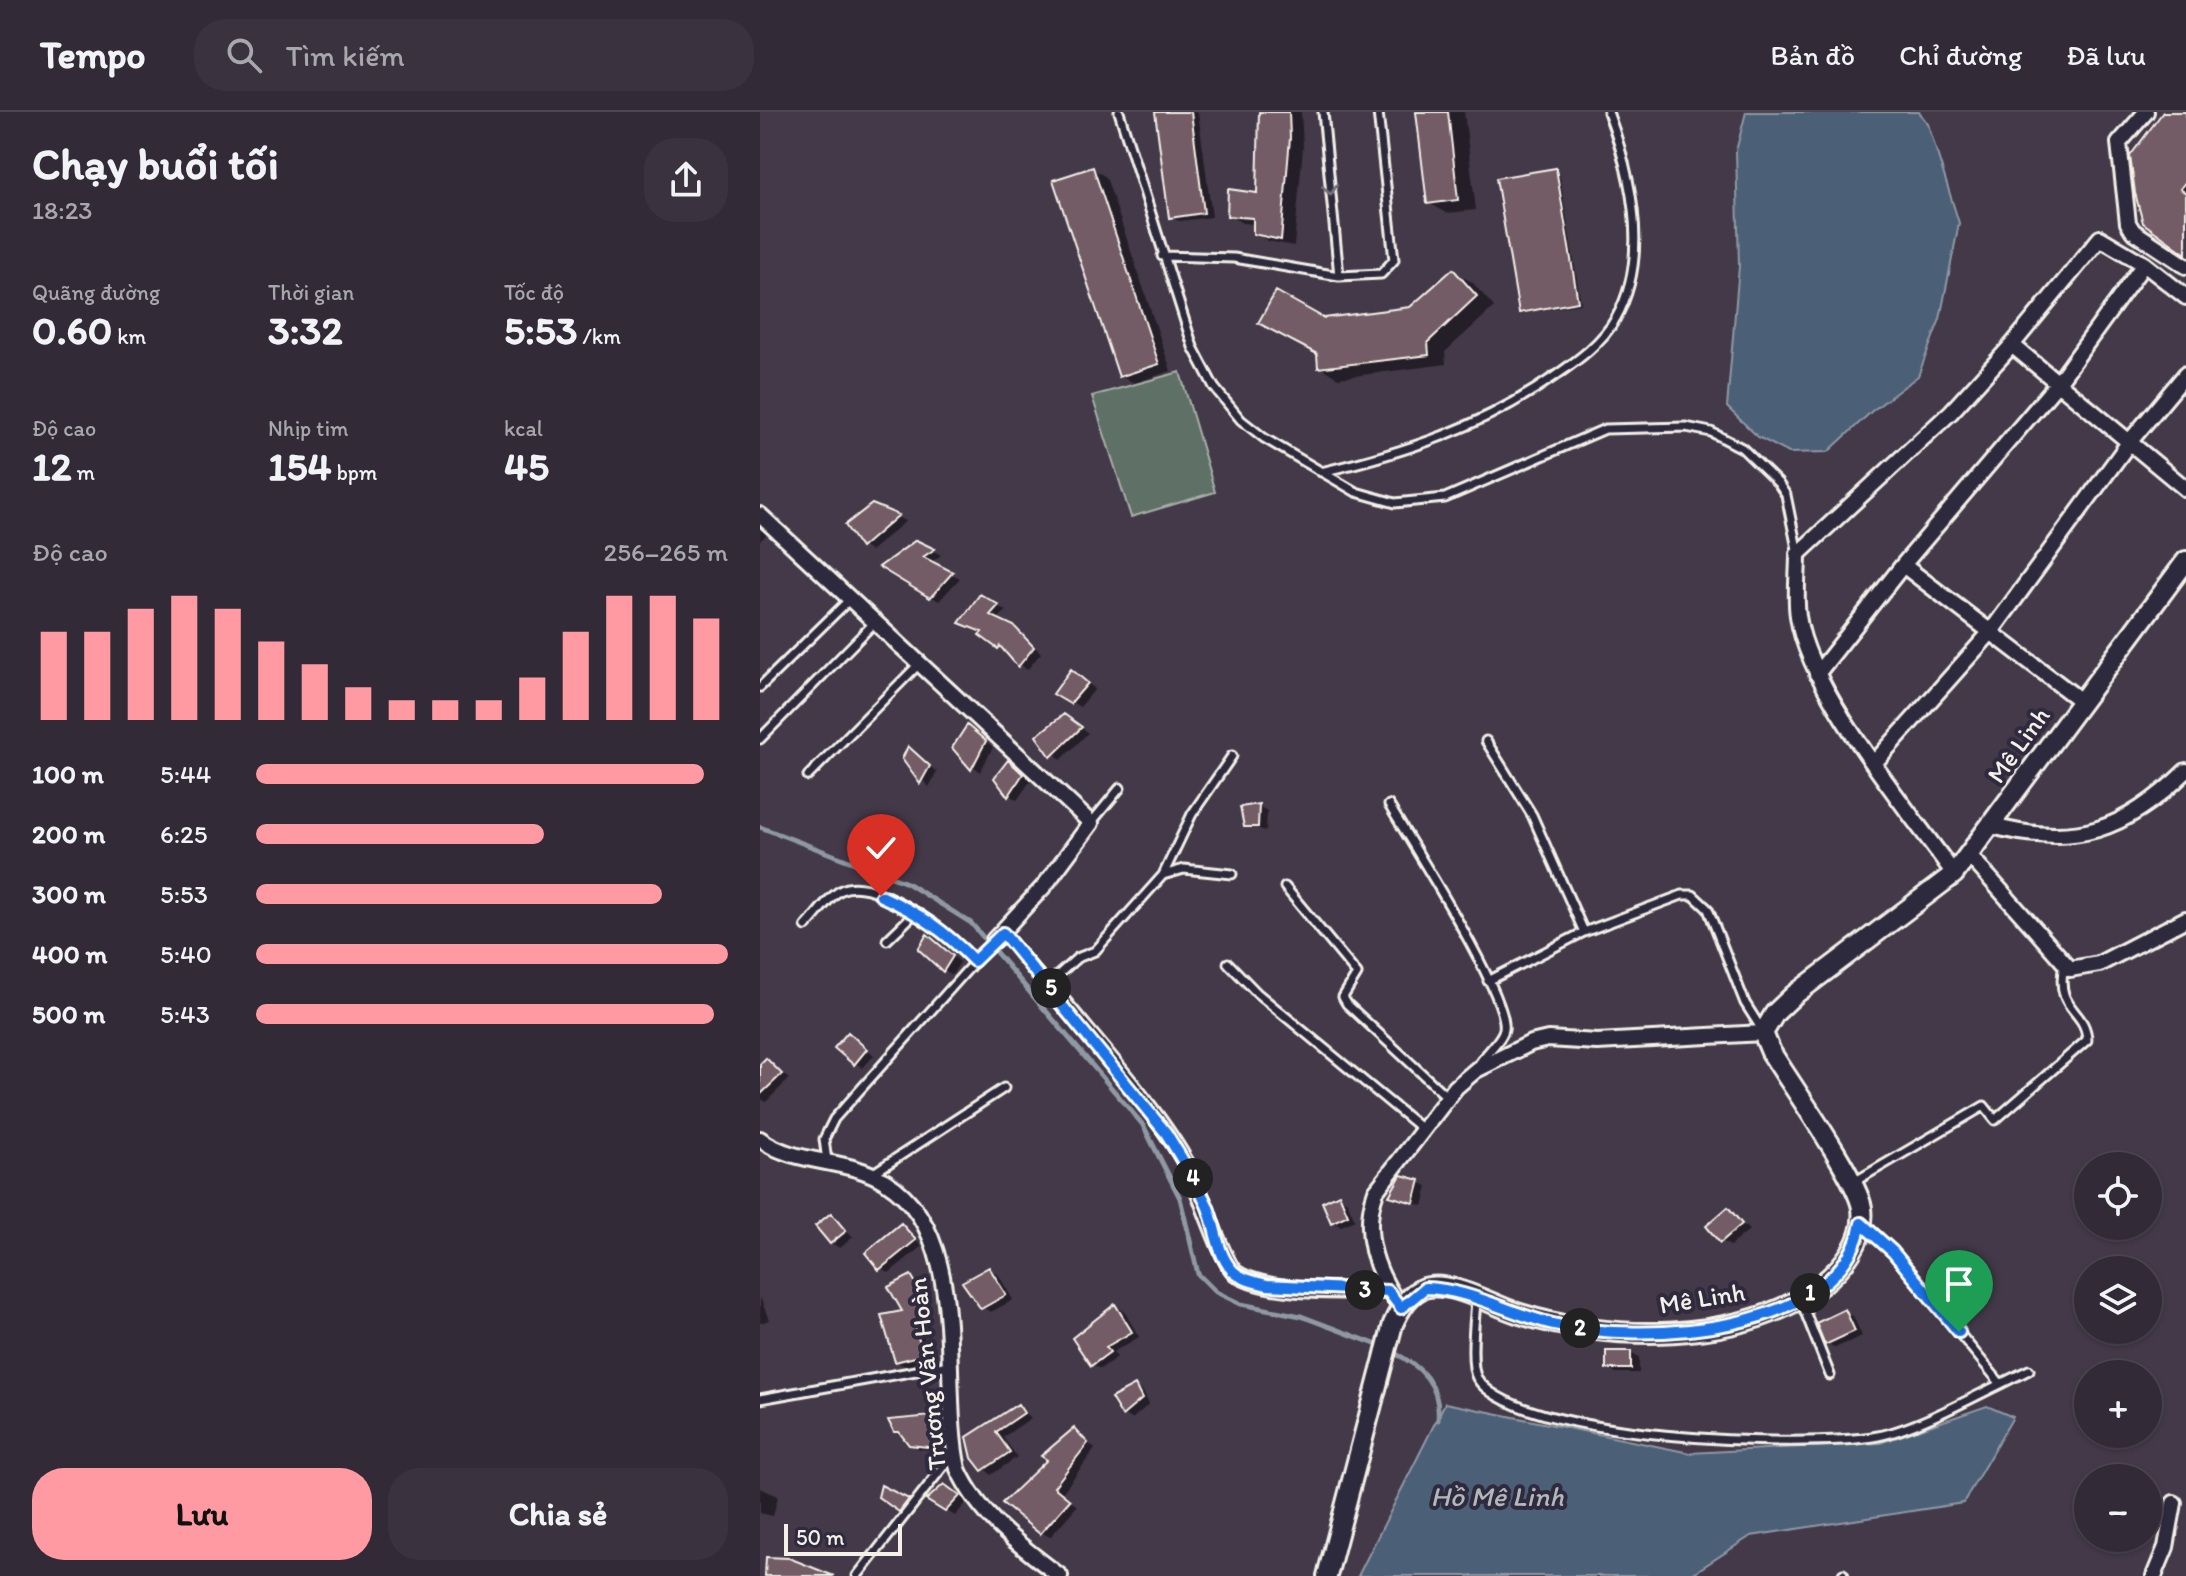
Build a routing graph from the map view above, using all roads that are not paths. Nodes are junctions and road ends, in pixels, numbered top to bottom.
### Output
1 (1119, 112) edge
2 (1323, 112) edge
3 (1378, 112) edge
4 (1608, 112) edge
5 (2146, 112) edge
6 (1162, 256) junction
7 (2144, 264) junction
8 (2186, 266) edge
9 (1339, 276) junction
10 (2186, 297) edge
11 (2012, 345) junction
12 (2186, 374) edge
13 (2057, 384) junction
14 (2131, 440) junction
15 (1321, 472) junction
16 (2186, 489) edge
17 (760, 515) edge
18 (1798, 554) junction
19 (2186, 561) edge
20 (1903, 565) junction
21 (850, 599) junction
22 (875, 622) junction
23 (1990, 633) junction
24 (921, 663) junction
25 (1817, 674) junction
26 (760, 687) edge
27 (2081, 701) junction
28 (760, 739) edge
29 (1486, 741) dead end
30 (1232, 756) dead end
31 (1875, 762) junction
32 (2186, 771) edge
33 (808, 776) dead end
34 (1120, 788) dead end
35 (1389, 805) dead end
36 (1091, 823) junction
37 (1992, 826) junction
38 (1970, 856) junction
39 (1232, 874) dead end
40 (1954, 874) junction
41 (1163, 875) junction
42 (1285, 887) dead end
43 (916, 912) junction
44 (2186, 919) edge
45 (806, 926) dead end
46 (1584, 932) junction
47 (998, 936) junction
48 (887, 940) dead end
49 (976, 958) junction
50 (1228, 963) dead end
51 (2064, 964) junction
52 (1488, 981) junction
53 (1048, 984) junction
54 (1763, 1033) junction
55 (1476, 1070) junction
56 (1004, 1088) dead end
57 (1447, 1097) junction
58 (1422, 1129) junction
59 (760, 1139) edge
60 (827, 1161) junction
61 (872, 1174) junction
62 (1852, 1183) junction
63 (1861, 1223) junction
64 (1388, 1291) junction
65 (1800, 1298) junction
66 (1476, 1299) junction
67 (1397, 1316) junction
68 (949, 1365) junction
69 (2029, 1370) dead end
70 (1830, 1375) dead end
71 (2000, 1383) junction
72 (760, 1399) edge
73 (954, 1452) junction
74 (2174, 1503) dead end
75 (857, 1576) edge
76 (1060, 1576) edge
77 (1327, 1576) edge
78 (2154, 1576) edge

1 - 6 lane
2 -> 9 lane
3 - 9 lane
4 - 15 lane
5 - 8 street
6 - 9 lane
6 - 15 lane
7 - 10 street
7 - 11 street
7 - 13 street
11 - 13 street
11 - 18 street
12 - 14 street
13 - 14 street
13 - 20 street
14 - 16 street
14 - 23 street
15 - 18 lane
17 - 21 street
18 - 25 street
19 - 27 street, Mê Linh
20 - 23 street
20 - 25 street
21 - 22 street
21 - 26 lane
22 - 24 street
22 - 28 lane
23 - 27 street
23 - 31 street
24 - 33 lane
24 - 36 street
25 - 31 street
27 - 37 street, Mê Linh
29 - 46 lane
30 - 41 lane
31 - 40 street
32 - 37 street
34 - 36 lane
35 - 52 lane
36 - 47 street
37 - 38 street, Mê Linh
38 - 40 street, Mê Linh
38 - 51 street
39 - 41 lane
40 - 54 street, Mê Linh
41 - 53 lane
42 - 57 lane
43 - 45 lane
43 - 48 lane
43 - 49 lane
44 - 51 street
46 - 52 lane
46 - 54 lane
47 - 49 lane
47 - 53 lane
49 - 60 lane
50 - 58 lane
51 - 62 lane
52 - 55 lane
53 - 64 street
54 - 55 street
54 - 62 street
55 - 57 street
56 - 61 lane
57 - 58 street
58 - 64 street
59 - 60 street, Trương Văn Hoàn
60 - 61 street, Trương Văn Hoàn
61 - 68 street, Trương Văn Hoàn
62 - 63 street
63 - 65 street, Mê Linh
63 - 71 lane
64 - 67 street
65 - 66 street, Mê Linh
65 - 70 lane
66 - 67 street, Mê Linh
66 - 71 lane
67 - 77 street
68 - 72 lane
68 - 73 street, Trương Văn Hoàn
69 - 71 lane
73 - 75 lane
73 - 76 street, Trương Văn Hoàn
74 - 78 street

